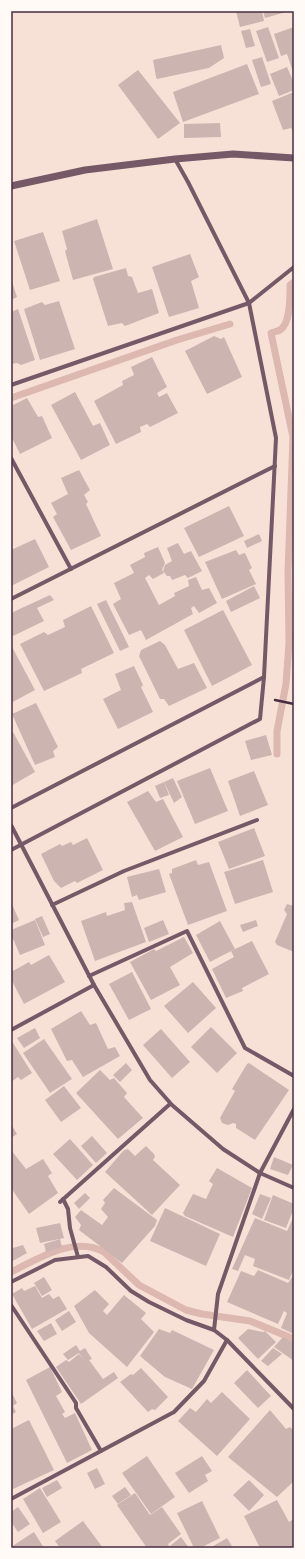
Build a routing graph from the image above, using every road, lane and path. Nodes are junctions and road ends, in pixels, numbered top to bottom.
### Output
1 (294, 158) edge
2 (175, 159) junction
3 (11, 186) edge
4 (294, 267) edge
5 (249, 303) junction
6 (11, 385) edge
7 (11, 458) edge
8 (275, 466) junction
9 (71, 569) junction
10 (11, 600) edge
11 (264, 677) junction
12 (262, 697) junction
13 (294, 704) edge
14 (11, 808) edge
15 (258, 820) dead end
16 (11, 825) edge
17 (21, 845) junction
18 (11, 850) edge
19 (52, 905) junction
20 (89, 976) junction
21 (94, 985) junction
22 (11, 1030) edge
23 (294, 1076) edge
24 (170, 1104) junction
25 (294, 1109) edge
26 (260, 1173) junction
27 (294, 1188) edge
28 (78, 1257) junction
29 (11, 1282) edge
30 (11, 1305) edge
31 (214, 1330) junction
32 (227, 1340) junction
33 (294, 1409) edge
34 (101, 1450) junction
35 (11, 1499) edge

1 - 2 street
2 - 3 street
2 - 5 street
4 - 5 street
5 - 6 street
5 - 8 street
7 - 9 street
8 - 9 street
8 - 11 street
9 - 10 street
11 - 12 street
11 - 14 street
12 - 13 path
12 - 17 street
15 - 19 street
16 - 17 street
17 - 18 street
17 - 19 street
19 - 20 street
20 - 21 street
20 - 23 street
21 - 22 street
21 - 24 street
24 - 26 street
24 - 28 street
25 - 26 street
26 - 27 street
26 - 31 street
28 - 29 street
28 - 31 street
30 - 34 street
31 - 32 street
32 - 33 street
32 - 34 street
34 - 35 street

